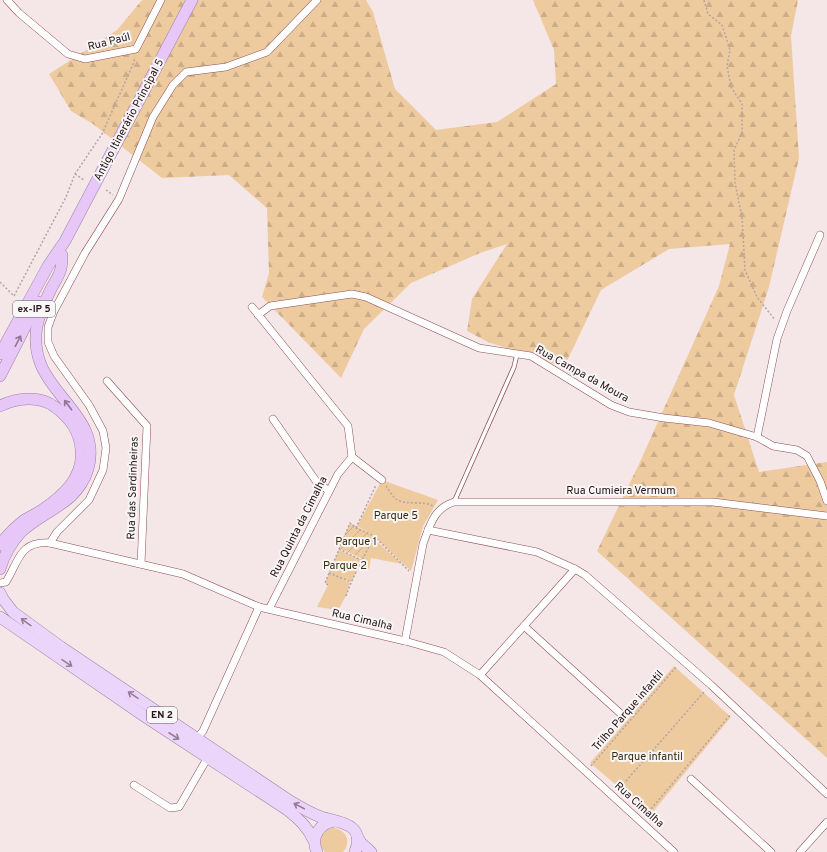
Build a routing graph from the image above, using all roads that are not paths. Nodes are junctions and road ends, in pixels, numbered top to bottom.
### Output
1 (7, 0) edge
2 (161, 0) edge
3 (192, 0) edge
4 (317, 0) edge
5 (820, 235) dead end
6 (65, 241) junction
7 (62, 255) junction
8 (252, 307) dead end
9 (258, 315) junction
10 (0, 354) edge
11 (517, 354) junction
12 (0, 376) edge
13 (106, 381) dead end
14 (0, 406) edge
15 (273, 419) dead end
16 (757, 437) junction
17 (352, 457) junction
18 (381, 479) road end
19 (329, 491) junction
20 (827, 501) edge
21 (454, 502) junction
22 (827, 516) edge
23 (428, 530) junction
24 (50, 543) junction
25 (0, 544) edge
26 (141, 564) junction
27 (575, 568) junction
28 (0, 569) edge
29 (0, 583) edge
30 (0, 593) edge
31 (259, 607) junction
32 (269, 609) junction
33 (0, 617) edge
34 (524, 626) junction
35 (405, 641) junction
36 (480, 675) junction
37 (621, 714) dead end
38 (197, 738) junction
39 (208, 758) junction
40 (691, 779) dead end
41 (134, 785) dead end
42 (827, 794) edge
43 (336, 821) junction
44 (827, 822) edge
45 (356, 834) junction
46 (314, 848) edge
47 (355, 852) edge
48 (371, 852) edge
49 (674, 852) edge
50 (771, 852) edge
51 (800, 852) edge

1 - 2 street, Rua Paúl
3 - 6 highway, Antigo Itinerário Principal 5 / ex-IP 5
4 - 24 street
5 - 16 street
6 - 7 highway, Antigo Itinerário Principal 5 / ex-IP 5
6 - 10 highway, Antigo Itinerário Principal 5 / ex-IP 5
12 -> 7 highway, Antigo Itinerário Principal 5 / ex-IP 5
28 -> 7 highway
8 - 9 street
9 - 11 street, Rua Campa da Moura
9 - 17 street
11 - 16 street, Rua Campa da Moura
11 - 21 lane
13 - 26 street, Rua das Sardinheiras
14 - 25 highway
15 - 19 street
16 - 20 street, Rua Campa da Moura
17 - 18 street
17 - 19 street, Rua Quinta da Cimalha
19 - 32 street, Rua Quinta da Cimalha
21 - 22 street, Rua Cumieira Vermum
21 - 23 street, Rua Cumieira Vermum
23 - 27 street
23 - 35 street
24 - 26 street, Rua Cimalha
24 - 29 street, Rua Cimalha
26 - 31 street, Rua Cimalha
27 - 34 street
27 - 42 street
38 -> 30 main road, EN 2
31 - 32 street, Rua Cimalha
31 - 38 street
32 - 35 street, Rua Cimalha
33 -> 39 main road, EN 2
34 - 36 street
34 - 37 street
35 - 36 street, Rua Cimalha
36 - 49 street, Rua Cimalha
43 -> 38 main road, EN 2
39 - 41 street
39 - 46 main road, EN 2
40 - 50 street
43 - 45 main road, EN 2
43 - 46 main road, EN 2
44 - 51 street
45 - 47 main road
45 - 48 main road, EN 2

